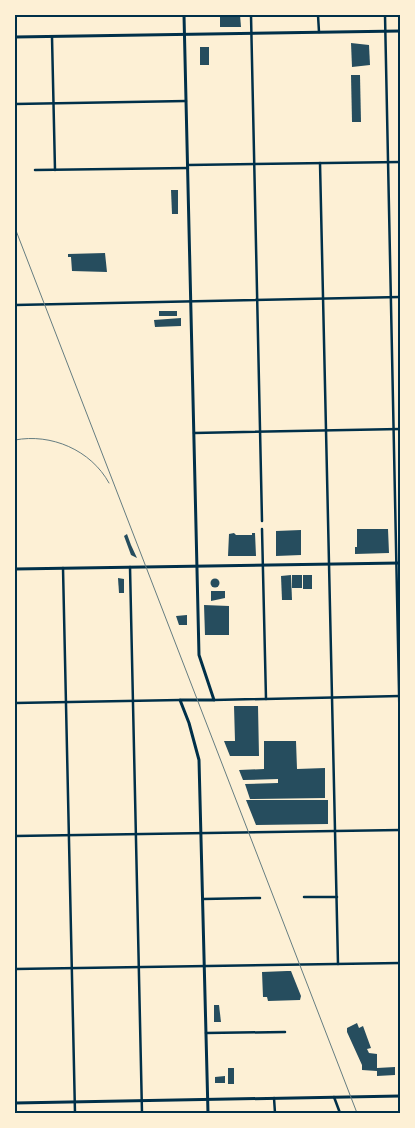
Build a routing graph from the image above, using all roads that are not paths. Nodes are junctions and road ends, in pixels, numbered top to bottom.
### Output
1 (184, 15) edge
2 (251, 15) edge
3 (318, 15) edge
4 (386, 15) edge
5 (386, 31) junction
6 (400, 31) edge
7 (319, 32) junction
8 (251, 33) junction
9 (185, 34) junction
10 (15, 37) edge
11 (52, 37) junction
12 (186, 101) junction
13 (53, 103) junction
14 (15, 104) edge
15 (388, 162) junction
16 (400, 162) edge
17 (320, 163) junction
18 (254, 164) junction
19 (188, 166) junction
20 (35, 170) dead end
21 (55, 170) junction
22 (390, 297) junction
23 (400, 297) edge
24 (324, 298) junction
25 (257, 299) junction
26 (191, 301) junction
27 (15, 305) edge
28 (393, 429) junction
29 (400, 429) edge
30 (327, 430) junction
31 (194, 432) junction
32 (260, 432) junction
33 (262, 521) dead end
34 (262, 529) dead end
35 (398, 563) edge
36 (330, 564) junction
37 (263, 565) junction
38 (197, 566) junction
39 (130, 567) junction
40 (63, 568) junction
41 (15, 569) edge
42 (400, 696) edge
43 (333, 697) junction
44 (266, 699) junction
45 (180, 700) junction
46 (214, 700) junction
47 (133, 701) junction
48 (66, 702) junction
49 (15, 703) edge
50 (400, 739) edge
51 (400, 830) edge
52 (336, 831) junction
53 (202, 833) junction
54 (136, 834) junction
55 (69, 835) junction
56 (15, 836) edge
57 (304, 897) dead end
58 (337, 897) junction
59 (260, 898) dead end
60 (203, 899) junction
61 (400, 963) edge
62 (338, 964) junction
63 (205, 966) junction
64 (139, 967) junction
65 (72, 968) junction
66 (15, 969) edge
67 (285, 1032) dead end
68 (206, 1033) junction
69 (400, 1096) edge
70 (334, 1097) junction
71 (274, 1098) junction
72 (142, 1100) junction
73 (208, 1100) junction
74 (75, 1102) junction
75 (15, 1103) edge
76 (75, 1113) edge
77 (142, 1113) edge
78 (208, 1113) edge
79 (274, 1113) edge
80 (340, 1113) edge

1 - 9 main road
2 - 8 street
3 - 7 street
4 - 5 street
5 - 6 main road
5 - 7 main road
5 - 15 street
7 - 8 main road
8 - 9 main road
8 - 18 street
9 - 11 main road
9 - 12 main road
10 - 11 main road
11 - 13 street
12 - 13 street
12 - 19 main road
13 - 14 street
13 - 21 street
15 - 16 street
15 - 17 street
15 - 22 street
17 - 18 street
17 - 24 street
18 - 19 street
18 - 25 street
19 - 21 street
19 - 26 main road
20 - 21 street
22 - 23 street
22 - 24 street
22 - 28 street
24 - 25 street
24 - 30 street
25 - 26 street
25 - 32 street
26 - 27 street
26 - 31 main road
28 - 29 street
28 - 30 street
28 - 35 street
30 - 32 street
30 - 36 street
31 - 32 street
31 - 38 main road
32 - 33 street
34 - 37 street
35 - 36 main road
35 - 42 street
36 - 37 main road
36 - 43 street
37 - 38 main road
37 - 44 street
38 - 39 main road
38 - 46 main road
39 - 40 main road
39 - 47 street
40 - 41 main road
40 - 48 street
42 - 43 street
42 - 50 street
43 - 44 street
43 - 52 street
44 - 46 street
45 - 46 main road
45 - 47 street
45 - 53 main road
47 - 48 street
47 - 54 street
48 - 49 street
48 - 55 street
51 - 52 street
52 - 53 street
52 - 58 street
53 - 54 street
53 - 60 main road
54 - 55 street
54 - 64 street
55 - 56 street
55 - 65 street
57 - 58 street
58 - 62 street
59 - 60 street
60 - 63 main road
61 - 62 street
62 - 63 street
63 - 64 street
63 - 68 main road
64 - 65 street
64 - 72 street
65 - 66 street
65 - 74 street
67 - 68 street
68 - 73 main road
69 - 70 main road
70 - 71 main road
70 - 80 street
71 - 73 main road
71 - 79 street
72 - 73 main road
72 - 74 main road
72 - 77 street
73 - 78 main road
74 - 75 main road
74 - 76 street

